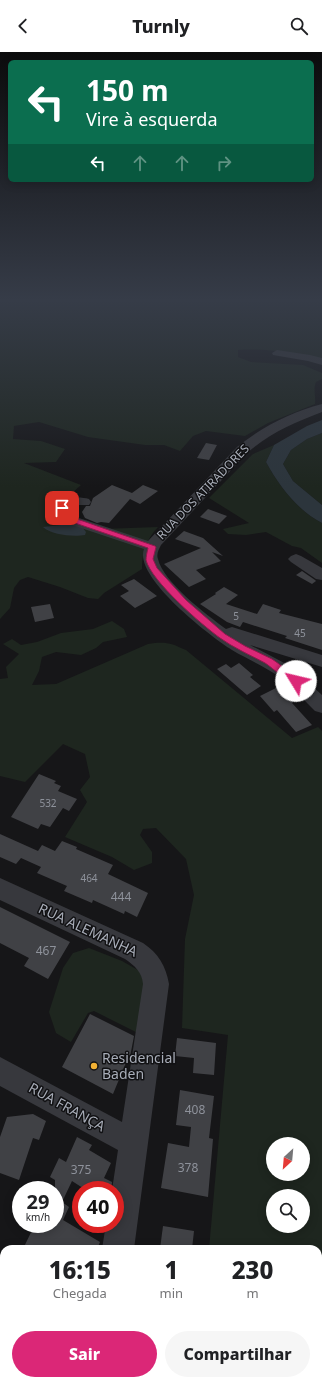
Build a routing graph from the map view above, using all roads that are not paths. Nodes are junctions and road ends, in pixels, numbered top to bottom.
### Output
1 (322, 408) edge
2 (84, 502) dead end
3 (152, 547) junction
4 (296, 559) dead end
5 (322, 575) edge
6 (210, 625) junction
7 (322, 661) edge
8 (322, 706) edge
9 (0, 889) edge
10 (0, 1071) edge
11 (133, 1143) junction
12 (119, 1245) edge

1 - 3 street, RUA DOS ATIRADORES
2 - 3 street
3 - 6 street, RUA DOS ATIRADORES
4 - 5 street
6 - 7 street
6 - 8 street, RUA DOS ATIRADORES
9 - 11 street, RUA ALEMANHA
10 - 11 street, RUA FRANÇA
11 - 12 street, RUA ALEMANHA

